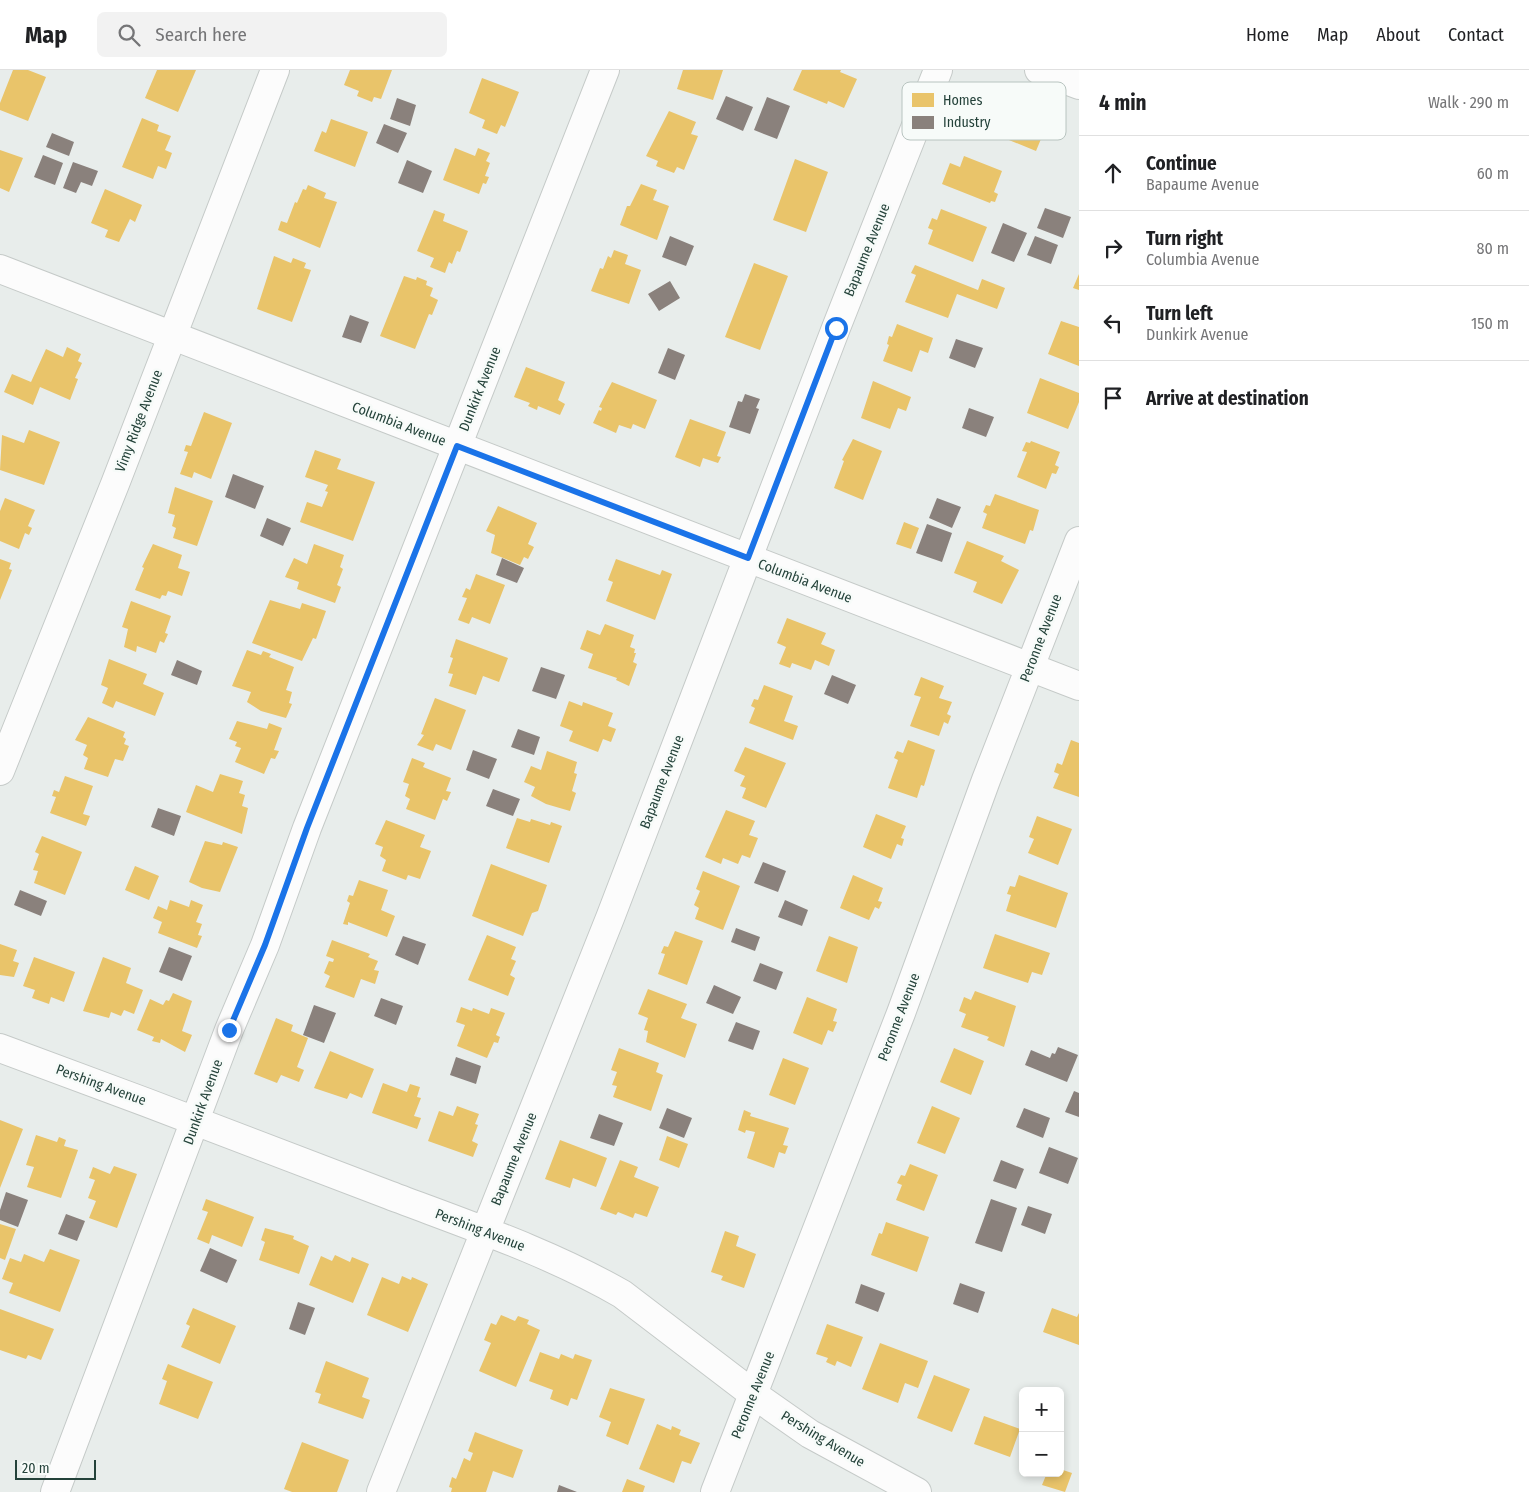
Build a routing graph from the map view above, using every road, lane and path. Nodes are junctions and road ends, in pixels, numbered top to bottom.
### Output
1 (275, 70) edge
2 (605, 70) edge
3 (938, 70) edge
4 (1040, 70) edge
5 (933, 82) edge
6 (1079, 85) edge
7 (911, 140) edge
8 (0, 269) edge
9 (171, 336) junction
10 (457, 446) junction
11 (1079, 541) edge
12 (748, 558) junction
13 (1030, 667) junction
14 (1079, 686) edge
15 (0, 771) edge
16 (0, 1048) edge
17 (196, 1120) junction
18 (485, 1232) junction
19 (753, 1394) junction
20 (55, 1492) edge
21 (381, 1492) edge
22 (715, 1492) edge
23 (917, 1492) edge

1 - 9 street, Vimy Ridge Avenue
2 - 10 street, Dunkirk Avenue
3 - 5 street, Bapaume Avenue
4 - 6 street
7 - 12 street, Bapaume Avenue
8 - 9 street, Columbia Avenue
9 - 10 street, Columbia Avenue
9 - 15 street, Vimy Ridge Avenue
10 - 12 street, Columbia Avenue
10 - 17 street, Dunkirk Avenue
11 - 13 street, Peronne Avenue
12 - 13 street, Columbia Avenue
12 - 18 street, Bapaume Avenue
13 - 14 street, Columbia Avenue
13 - 19 street, Peronne Avenue
16 - 17 street, Pershing Avenue
17 - 18 street, Pershing Avenue
17 - 20 street, Dunkirk Avenue
18 - 19 street, Pershing Avenue
18 - 21 street, Bapaume Avenue
19 - 22 street, Peronne Avenue
19 - 23 street, Pershing Avenue

